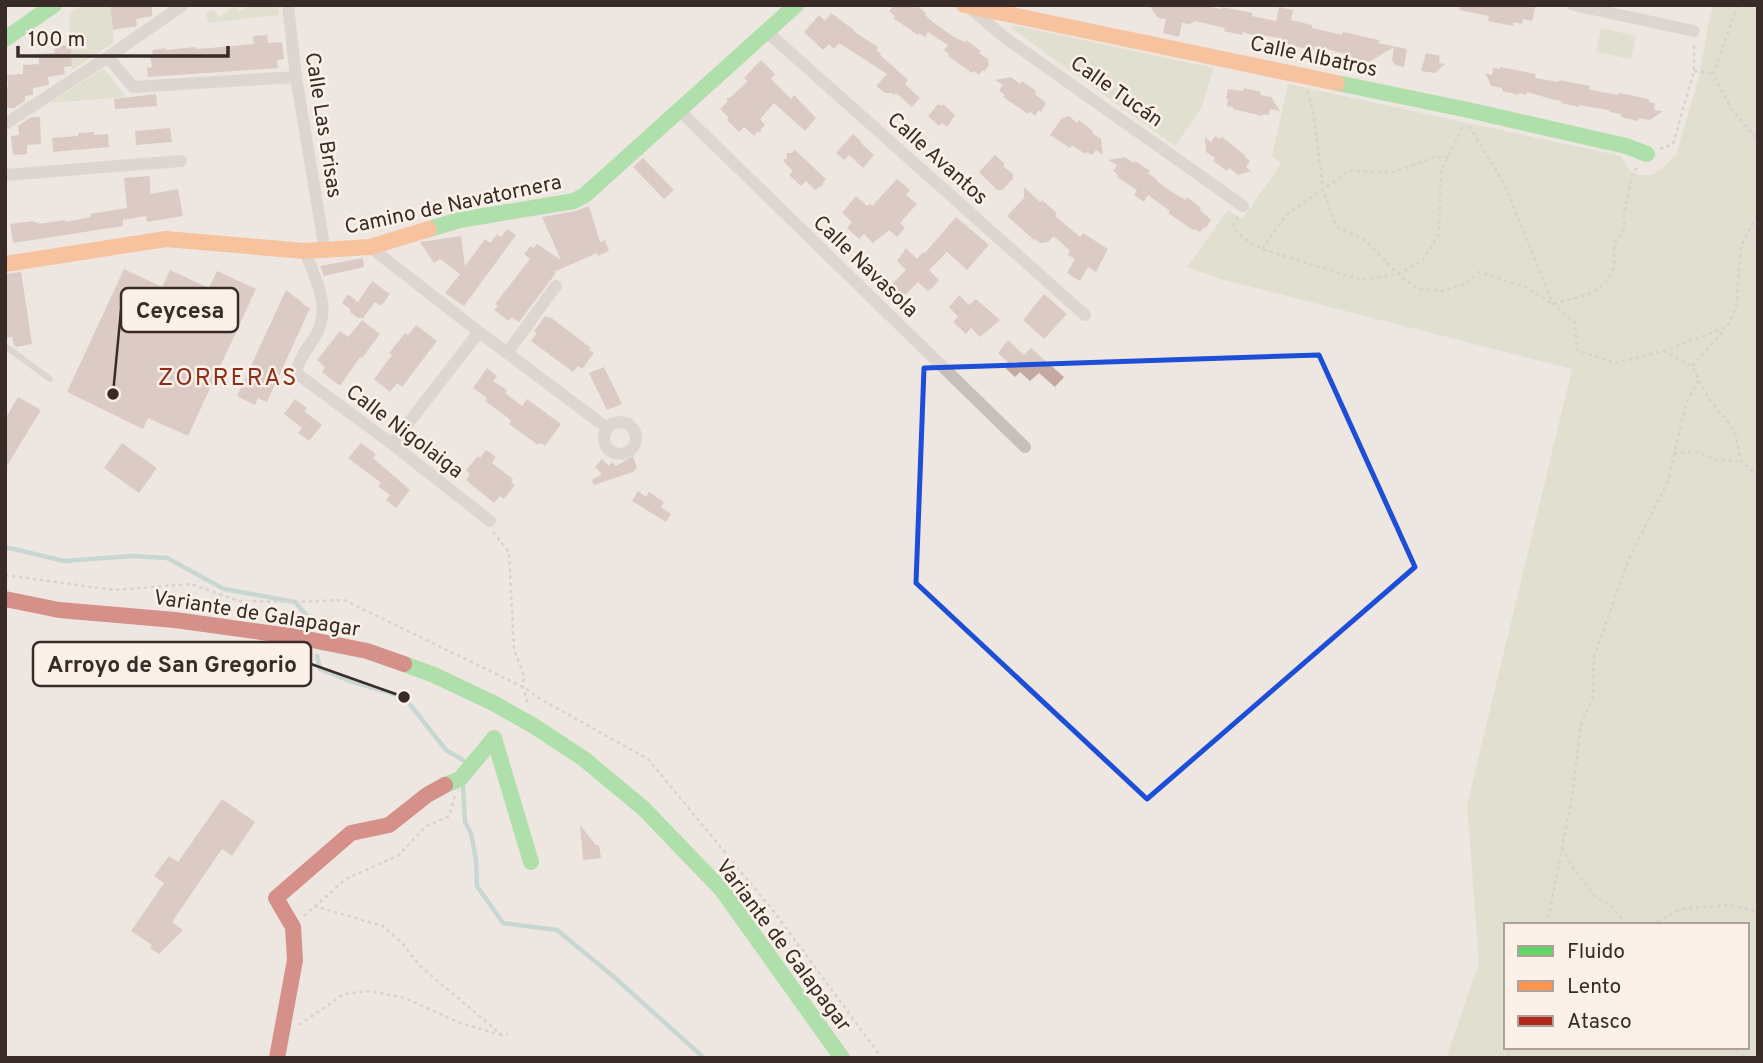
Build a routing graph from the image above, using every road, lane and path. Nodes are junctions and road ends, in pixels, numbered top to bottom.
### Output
1 (54, 5) edge
2 (183, 5) edge
3 (288, 5) edge
4 (796, 5) edge
5 (1573, 5) edge
6 (1738, 5) edge
7 (967, 6) edge
8 (1630, 11) edge
9 (766, 31) junction
10 (1694, 31) joint
11 (5, 39) edge
12 (108, 57) junction
13 (1694, 71) junction
14 (1713, 74) junction
15 (1301, 75) junction
16 (296, 77) junction
17 (680, 111) junction
18 (5, 124) edge
19 (1758, 140) edge
20 (1673, 144) dead end
21 (1647, 154) dead end
22 (1448, 157) junction
23 (181, 161) dead end
24 (1633, 173) dead end
25 (5, 175) edge
26 (1323, 190) junction
27 (1243, 206) joint
28 (1758, 214) edge
29 (370, 247) junction
30 (1262, 249) junction
31 (305, 251) junction
32 (325, 251) junction
33 (5, 264) edge
34 (1398, 274) junction
35 (556, 286) dead end
36 (1553, 304) junction
37 (1085, 315) dead end
38 (1727, 327) junction
39 (479, 332) junction
40 (5, 346) edge
41 (1663, 351) junction
42 (507, 353) junction
43 (1692, 366) junction
44 (50, 379) dead end
45 (1699, 379) junction
46 (607, 428) dead end
47 (392, 444) junction
48 (1025, 447) dead end
49 (1674, 453) junction
50 (1741, 461) junction
51 (1758, 476) edge
52 (491, 522) joint
53 (5, 599) edge
54 (532, 706) dead end
55 (449, 816) dead end
56 (1562, 848) junction
57 (531, 862) dead end
58 (314, 906) junction
59 (1758, 912) edge
60 (1547, 923) edge
61 (1624, 923) edge
62 (1655, 923) edge
63 (293, 927) junction
64 (508, 1034) dead end
65 (502, 1035) junction
66 (281, 1038) junction
67 (1733, 1049) edge
68 (277, 1058) edge
69 (842, 1058) edge
70 (1749, 1058) edge

1 - 11 street
2 - 12 street
3 - 16 street, Calle Las Brisas
4 - 9 street, Camino de Navatornera
5 - 8 street
6 - 14 path
7 - 15 street, Calle Albatros
7 - 27 street, Calle Tucán
8 - 10 street
9 - 17 street, Camino de Navatornera
9 - 37 street, Calle Avantos
10 - 13 path
12 - 16 street
12 - 18 street
13 - 14 path
13 - 20 path
14 - 19 path
15 - 21 street, Calle Albatros
15 - 26 path
16 - 32 street, Calle Las Brisas
17 - 29 street, Camino de Navatornera
17 - 48 street, Calle Navasola
22 - 26 path
22 - 34 path
22 - 36 path
23 - 25 street
24 - 36 path
26 - 30 path
26 - 34 path
27 - 30 path
28 - 38 path
29 - 32 street, Camino de Navatornera
29 - 39 street
30 - 34 path
31 - 32 street, Camino de Navatornera
31 - 33 street, Camino de Navatornera
31 - 47 street, Calle Nigolaiga
34 - 36 path
35 - 42 street
36 - 41 path
38 - 41 path
38 - 43 path
39 - 42 street
39 - 47 street
40 - 44 lane
41 - 43 path
42 - 46 street
43 - 45 path
45 - 49 path
45 - 50 path
47 - 52 street, Calle Nigolaiga
49 - 50 path
49 - 56 path
50 - 51 path
52 - 54 path
53 - 69 street, Variante de Galapagar
55 - 58 path
56 - 60 path
56 - 61 path
57 - 63 street
58 - 63 path
58 - 65 path
59 - 62 path
63 - 66 street
64 - 65 path
65 - 66 path
66 - 68 street
67 - 70 path

